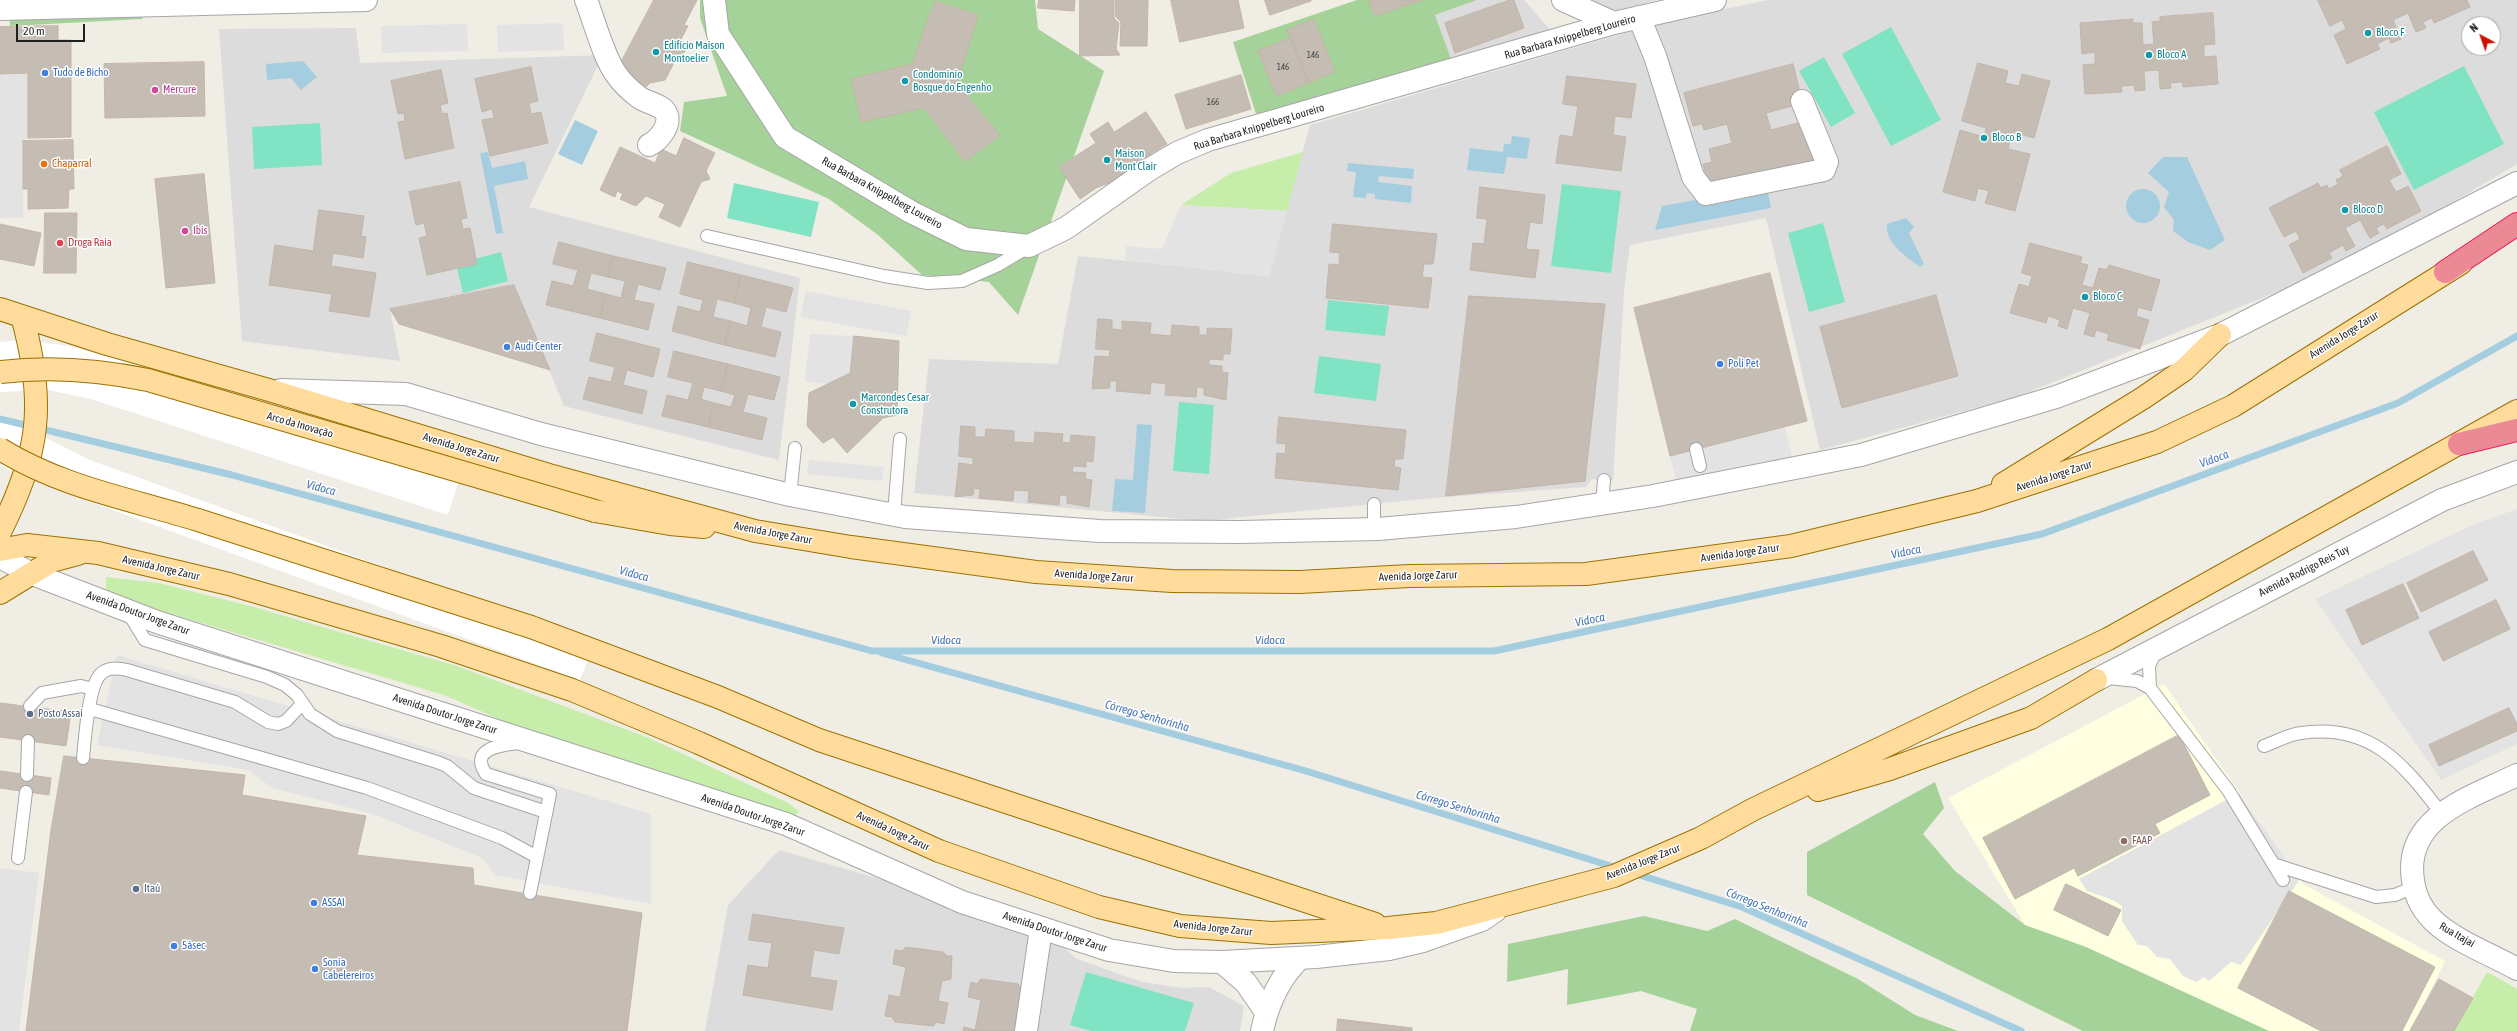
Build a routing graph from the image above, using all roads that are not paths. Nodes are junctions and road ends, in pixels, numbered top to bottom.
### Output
1 (366, 0) edge
2 (586, 0) edge
3 (714, 0) edge
4 (1563, 0) edge
5 (1715, 0) edge
6 (144, 2) edge
7 (0, 9) edge
8 (1639, 17) junction
9 (1614, 23) junction
10 (1802, 100) dead end
11 (649, 145) dead end
12 (2517, 183) edge
13 (2517, 224) edge
14 (2517, 233) edge
15 (707, 236) dead end
16 (1029, 246) junction
17 (2445, 272) junction
18 (0, 309) edge
19 (22, 316) junction
20 (2220, 335) junction
21 (0, 372) edge
22 (269, 390) junction
23 (2517, 412) edge
24 (2517, 430) edge
25 (900, 439) dead end
26 (2459, 444) junction
27 (0, 448) edge
28 (795, 448) dead end
29 (1696, 449) dead end
30 (1700, 466) dead end
31 (2517, 472) edge
32 (1604, 480) dead end
33 (790, 495) junction
34 (1977, 501) junction
35 (1374, 504) dead end
36 (1602, 504) junction
37 (894, 514) junction
38 (1374, 529) junction
39 (755, 530) junction
40 (0, 532) edge
41 (0, 550) edge
42 (98, 553) junction
43 (0, 557) edge
44 (30, 573) junction
45 (0, 593) edge
46 (127, 611) junction
47 (2157, 646) junction
48 (2096, 680) junction
49 (2150, 688) junction
50 (93, 689) junction
51 (302, 704) junction
52 (30, 706) dead end
53 (90, 708) junction
54 (28, 741) dead end
55 (531, 742) junction
56 (2264, 746) dead end
57 (83, 758) dead end
58 (27, 775) dead end
59 (2517, 775) edge
60 (26, 792) dead end
61 (1752, 810) junction
62 (546, 812) junction
63 (2441, 813) junction
64 (537, 857) junction
65 (18, 858) dead end
66 (2276, 865) junction
67 (2283, 880) dead end
68 (2414, 887) junction
69 (530, 893) dead end
70 (1513, 903) junction
71 (1388, 928) junction
72 (1041, 929) junction
73 (1300, 958) junction
74 (1222, 962) junction
75 (2517, 969) edge
76 (1264, 1022) edge
77 (1026, 1031) edge

1 - 6 street
2 - 11 street
3 - 16 street, Rua Barbara Knippelberg Loureiro
4 - 9 street
5 - 8 street, Rua Barbara Knippelberg Loureiro
6 - 7 street
8 - 9 street, Rua Barbara Knippelberg Loureiro
8 - 10 street
9 - 16 street, Rua Barbara Knippelberg Loureiro
12 - 20 street, Avenida Jorge Zarur
13 - 17 highway
14 - 17 main road, Avenida Jorge Zarur
15 - 16 lane
17 - 34 main road, Avenida Jorge Zarur
18 - 19 main road, Avenida Jorge Zarur
19 - 22 main road, Avenida Jorge Zarur
19 - 40 main road, bridge
20 - 34 main road
20 - 36 street, Avenida Jorge Zarur
21 - 39 main road, Arco da Inovação, bridge
22 - 33 street, Avenida Jorge Zarur
22 - 39 main road, Avenida Jorge Zarur
23 - 26 main road, Avenida Jorge Zarur
24 - 26 highway
25 - 37 lane
26 - 61 main road, Avenida Jorge Zarur
27 - 71 main road, Avenida Jorge Zarur, bridge
28 - 33 lane
29 - 30 lane
31 - 47 street, Avenida Rodrigo Reis Tuy
32 - 36 lane
33 - 37 street, Avenida Jorge Zarur
34 - 39 main road, Avenida Jorge Zarur
35 - 38 lane
36 - 38 street, Avenida Jorge Zarur
37 - 38 street, Avenida Jorge Zarur
41 - 42 main road, Avenida Jorge Zarur
42 - 44 main road
42 - 71 main road, Avenida Jorge Zarur
43 - 44 street, Avenida Doutor Jorge Zarur
44 - 45 main road
44 - 46 street, Avenida Doutor Jorge Zarur
46 - 51 lane
46 - 55 street, Avenida Doutor Jorge Zarur
47 - 48 street, Avenida Rodrigo Reis Tuy
47 - 49 lane
48 - 49 lane
48 - 61 main road
49 - 66 lane
50 - 51 lane
50 - 52 lane
50 - 53 lane
51 - 62 lane
53 - 57 lane
53 - 64 lane
54 - 58 lane
55 - 62 lane
55 - 72 street, Avenida Doutor Jorge Zarur
56 - 63 lane
59 - 63 street, Rua Itajaí
60 - 65 lane
61 - 70 main road, Avenida Jorge Zarur
62 - 64 lane
63 - 68 street, Rua Itajaí
64 - 69 lane
66 - 67 lane
66 - 68 lane
68 - 75 street, Rua Itajaí
70 - 71 main road, Avenida Jorge Zarur
70 - 73 street, Avenida Doutor Jorge Zarur
72 - 74 street, Avenida Doutor Jorge Zarur
72 - 77 street
73 - 74 street, Avenida Doutor Jorge Zarur
73 - 76 street
74 - 76 street

